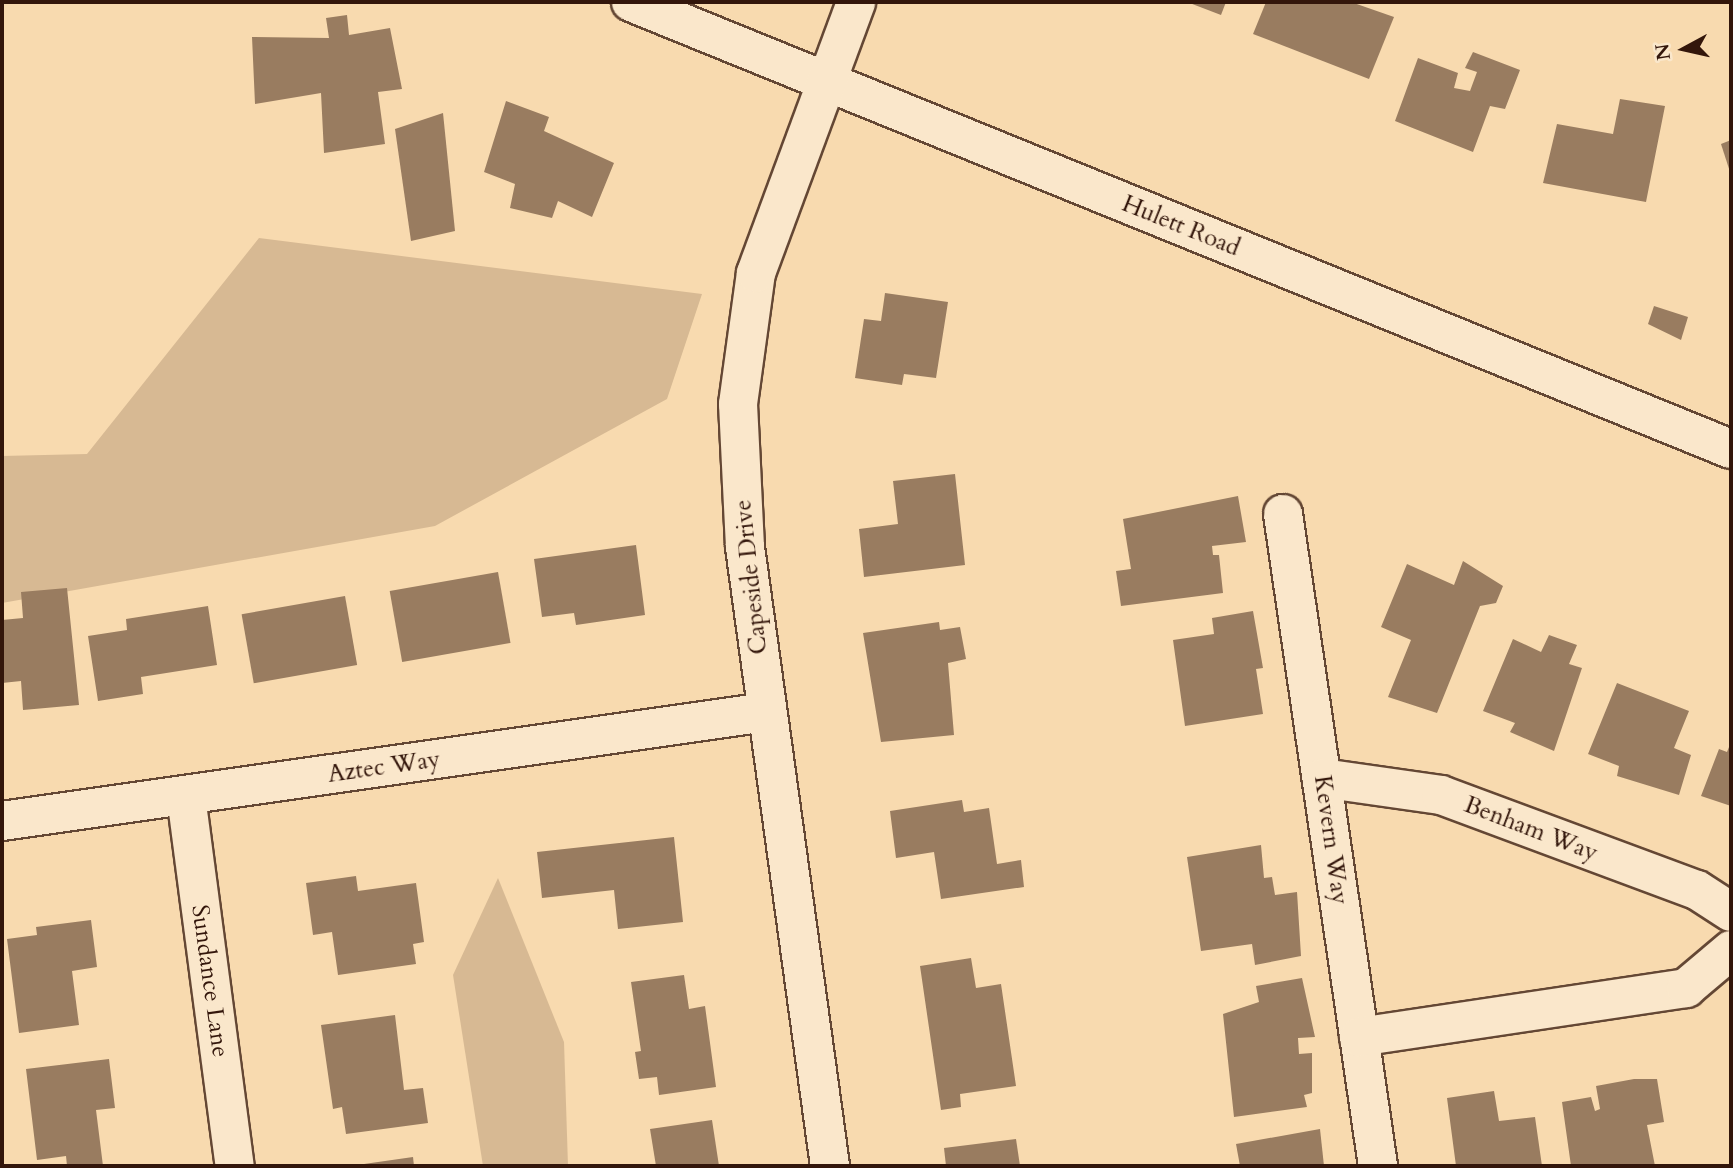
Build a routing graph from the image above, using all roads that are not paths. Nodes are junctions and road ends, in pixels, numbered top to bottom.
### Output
1 (631, 2) edge
2 (856, 2) edge
3 (825, 80) junction
4 (1731, 449) edge
5 (1283, 514) dead end
6 (766, 712) junction
7 (1322, 778) junction
8 (186, 796) junction
9 (2, 821) edge
10 (1731, 912) edge
11 (1731, 950) edge
12 (1359, 1037) junction
13 (235, 1166) edge
14 (830, 1166) edge
15 (1378, 1166) edge

1 - 3 street, Hulett Road
2 - 3 street, Capeside Drive
3 - 4 street, Hulett Road
3 - 6 street, Capeside Drive
5 - 7 street, Kevern Way
6 - 8 street, Aztec Way
6 - 14 street, Capeside Drive
7 - 10 street, Benham Way
7 - 12 street, Kevern Way
8 - 9 street, Aztec Way
8 - 13 street, Sundance Lane
11 - 12 street
12 - 15 street, Kevern Way

